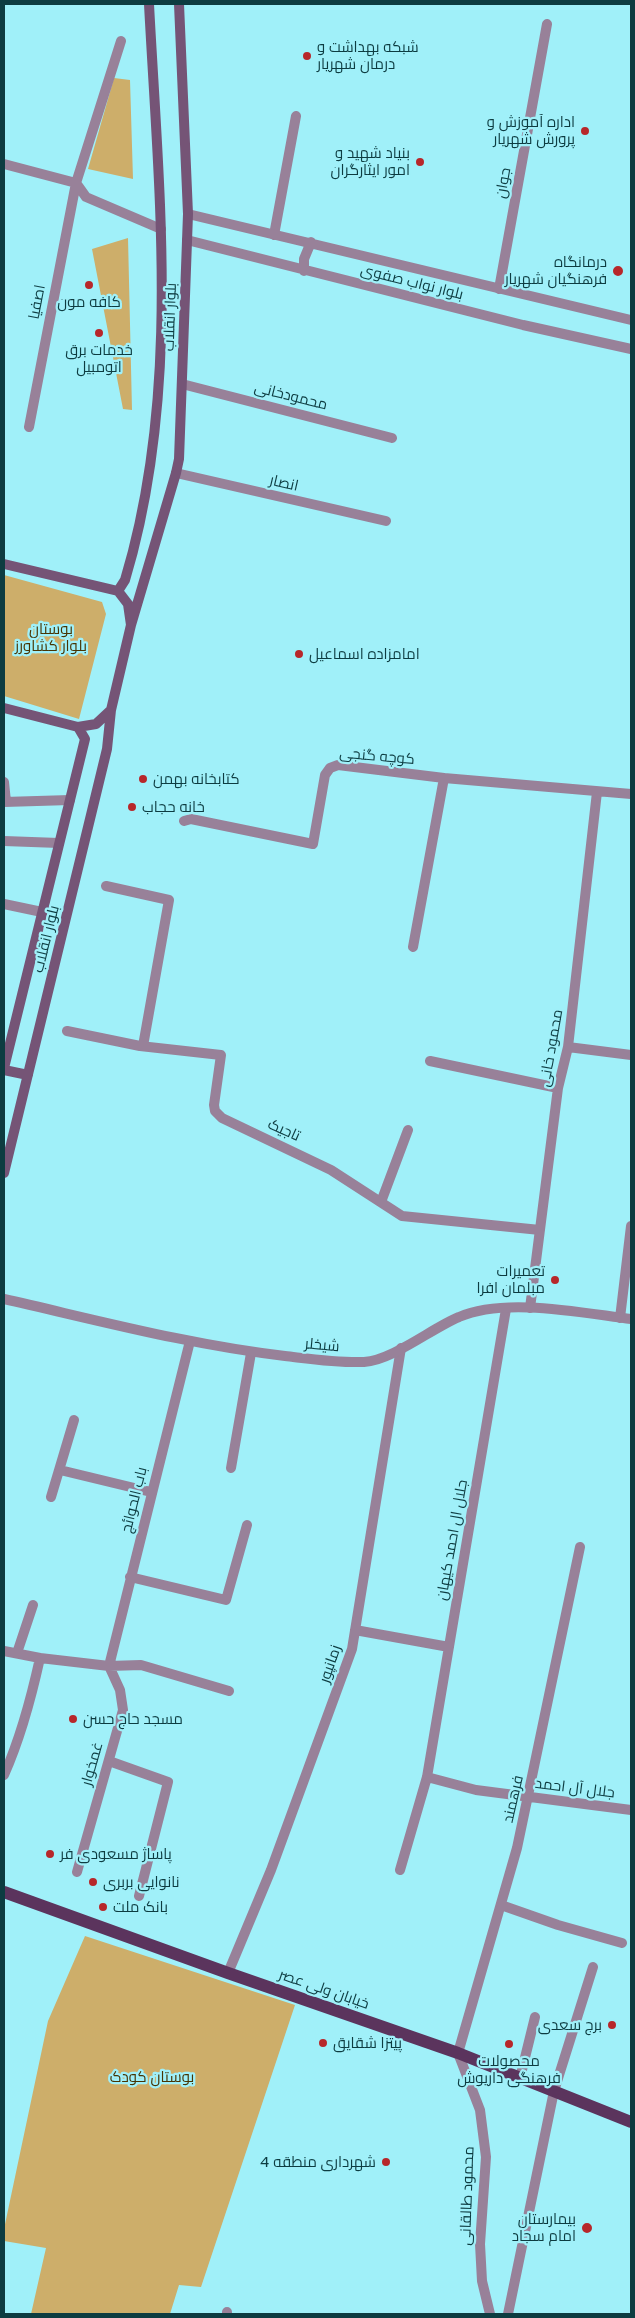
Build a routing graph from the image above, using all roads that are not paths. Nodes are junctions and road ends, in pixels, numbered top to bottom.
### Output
1 (149, 4) edge
2 (179, 4) edge
3 (547, 24) dead end
4 (121, 41) dead end
5 (296, 116) dead end
6 (4, 164) edge
7 (76, 183) junction
8 (188, 214) junction
9 (161, 229) junction
10 (274, 235) junction
11 (187, 240) junction
12 (311, 242) junction
13 (304, 271) junction
14 (499, 289) junction
15 (631, 320) edge
16 (631, 349) edge
17 (182, 384) junction
18 (29, 427) dead end
19 (392, 438) dead end
20 (176, 473) junction
21 (386, 521) dead end
22 (4, 564) edge
23 (118, 591) junction
24 (131, 625) junction
25 (4, 708) edge
26 (112, 710) junction
27 (78, 728) junction
28 (444, 778) junction
29 (4, 782) edge
30 (597, 792) junction
31 (631, 794) edge
32 (70, 800) junction
33 (5, 802) edge
34 (184, 822) dead end
35 (4, 841) edge
36 (59, 843) junction
37 (106, 886) dead end
38 (4, 904) edge
39 (42, 912) junction
40 (413, 947) dead end
41 (67, 1031) dead end
42 (143, 1046) junction
43 (568, 1047) junction
44 (631, 1055) edge
45 (430, 1061) dead end
46 (4, 1069) edge
47 (28, 1075) junction
48 (558, 1088) junction
49 (408, 1130) dead end
50 (4, 1173) edge
51 (381, 1202) junction
52 (631, 1226) edge
53 (540, 1230) junction
54 (4, 1299) edge
55 (530, 1308) junction
56 (506, 1309) junction
57 (620, 1318) junction
58 (631, 1319) edge
59 (190, 1342) junction
60 (400, 1348) junction
61 (251, 1352) junction
62 (74, 1420) dead end
63 (230, 1468) dead end
64 (60, 1470) junction
65 (151, 1492) junction
66 (51, 1497) dead end
67 (247, 1525) dead end
68 (580, 1547) dead end
69 (130, 1577) junction
70 (33, 1604) dead end
71 (355, 1630) junction
72 (449, 1648) junction
73 (4, 1651) edge
74 (17, 1653) junction
75 (40, 1658) junction
76 (109, 1666) junction
77 (229, 1691) dead end
78 (109, 1761) junction
79 (4, 1775) edge
80 (427, 1777) junction
81 (529, 1798) junction
82 (631, 1810) edge
83 (400, 1870) dead end
84 (77, 1872) dead end
85 (4, 1892) edge
86 (139, 1896) dead end
87 (501, 1905) junction
88 (622, 1943) dead end
89 (593, 1967) dead end
90 (228, 1973) junction
91 (535, 2017) dead end
92 (458, 2053) junction
93 (520, 2078) junction
94 (554, 2091) junction
95 (631, 2122) edge
96 (490, 2314) edge
97 (508, 2314) edge

1 - 9 main road, بلوار انقلاب
2 - 8 main road, بلوار انقلاب
3 - 14 street, جوان
4 - 7 street, اصفیا
5 - 10 street
6 - 7 street
7 - 9 street
7 - 18 street, اصفیا
8 - 10 street, بلوار نواب صفوی
8 - 11 main road, بلوار انقلاب
9 - 23 main road, بلوار انقلاب
10 - 12 street, بلوار نواب صفوی
11 - 13 street, بلوار نواب صفوی
11 - 17 main road, بلوار انقلاب
12 - 13 street
12 - 14 street, بلوار نواب صفوی
13 - 16 street, بلوار نواب صفوی
14 - 15 street, بلوار نواب صفوی
17 - 19 street, محمودخانی
17 - 20 main road, بلوار انقلاب
20 - 21 street, انصار
20 - 24 main road, بلوار انقلاب
22 - 23 main road
23 - 24 main road
24 - 26 main road, بلوار انقلاب
25 - 27 main road
26 - 27 main road
26 - 47 main road, بلوار انقلاب
27 - 32 main road, بلوار انقلاب
28 - 30 street, کوچه گنجی
28 - 34 street, کوچه گنجی
28 - 40 street
29 - 33 street
30 - 31 street, کوچه گنجی
30 - 43 street, محمود خانی
32 - 33 street
32 - 36 main road, بلوار انقلاب
35 - 36 street
36 - 39 main road, بلوار انقلاب
37 - 42 street
38 - 39 street
39 - 46 main road, بلوار انقلاب
41 - 42 street, تاجیک
42 - 51 street, تاجیک
43 - 44 street
43 - 48 street, محمود خانی
45 - 48 street
46 - 47 main road
47 - 50 main road, بلوار انقلاب
48 - 53 street, محمود خانی
49 - 51 street
51 - 53 street, تاجیک
52 - 57 street
53 - 55 street, محمود خانی
54 - 59 street, شیخلر
55 - 56 street, شیخلر
55 - 57 street, شیخلر
56 - 60 street, شیخلر
56 - 72 street, جلال ال احمد کیهان
57 - 58 street, شیخلر
59 - 61 street, شیخلر
59 - 65 street, باب الحوائج
60 - 61 street, شیخلر
60 - 71 street, زمانپور
61 - 63 street
62 - 64 street
64 - 65 street
64 - 66 street
65 - 69 street, باب الحوائج
67 - 69 street
68 - 81 street, فرهمند
69 - 76 street, باب الحوائج
70 - 74 street
71 - 72 street
71 - 90 street, زمانپور
72 - 80 street, جلال ال احمد کیهان
73 - 74 street
74 - 75 street
75 - 76 street
75 - 79 street
76 - 77 street
76 - 78 street, غمخوار
78 - 84 street, غمخوار
78 - 86 street
80 - 81 street, جلال آل احمد
80 - 83 street, جلال ال احمد کیهان
81 - 82 street, جلال آل احمد
81 - 87 street, فرهمند
85 - 90 main road, خیابان ولی عصر
87 - 88 street
87 - 92 street, فرهمند
89 - 94 street
90 - 92 main road, خیابان ولی عصر
91 - 93 street
92 - 93 main road, خیابان ولی عصر
92 - 96 street, محمود طالقانی
93 - 94 main road, خیابان ولی عصر
94 - 95 main road, خیابان ولی عصر
94 - 97 street

